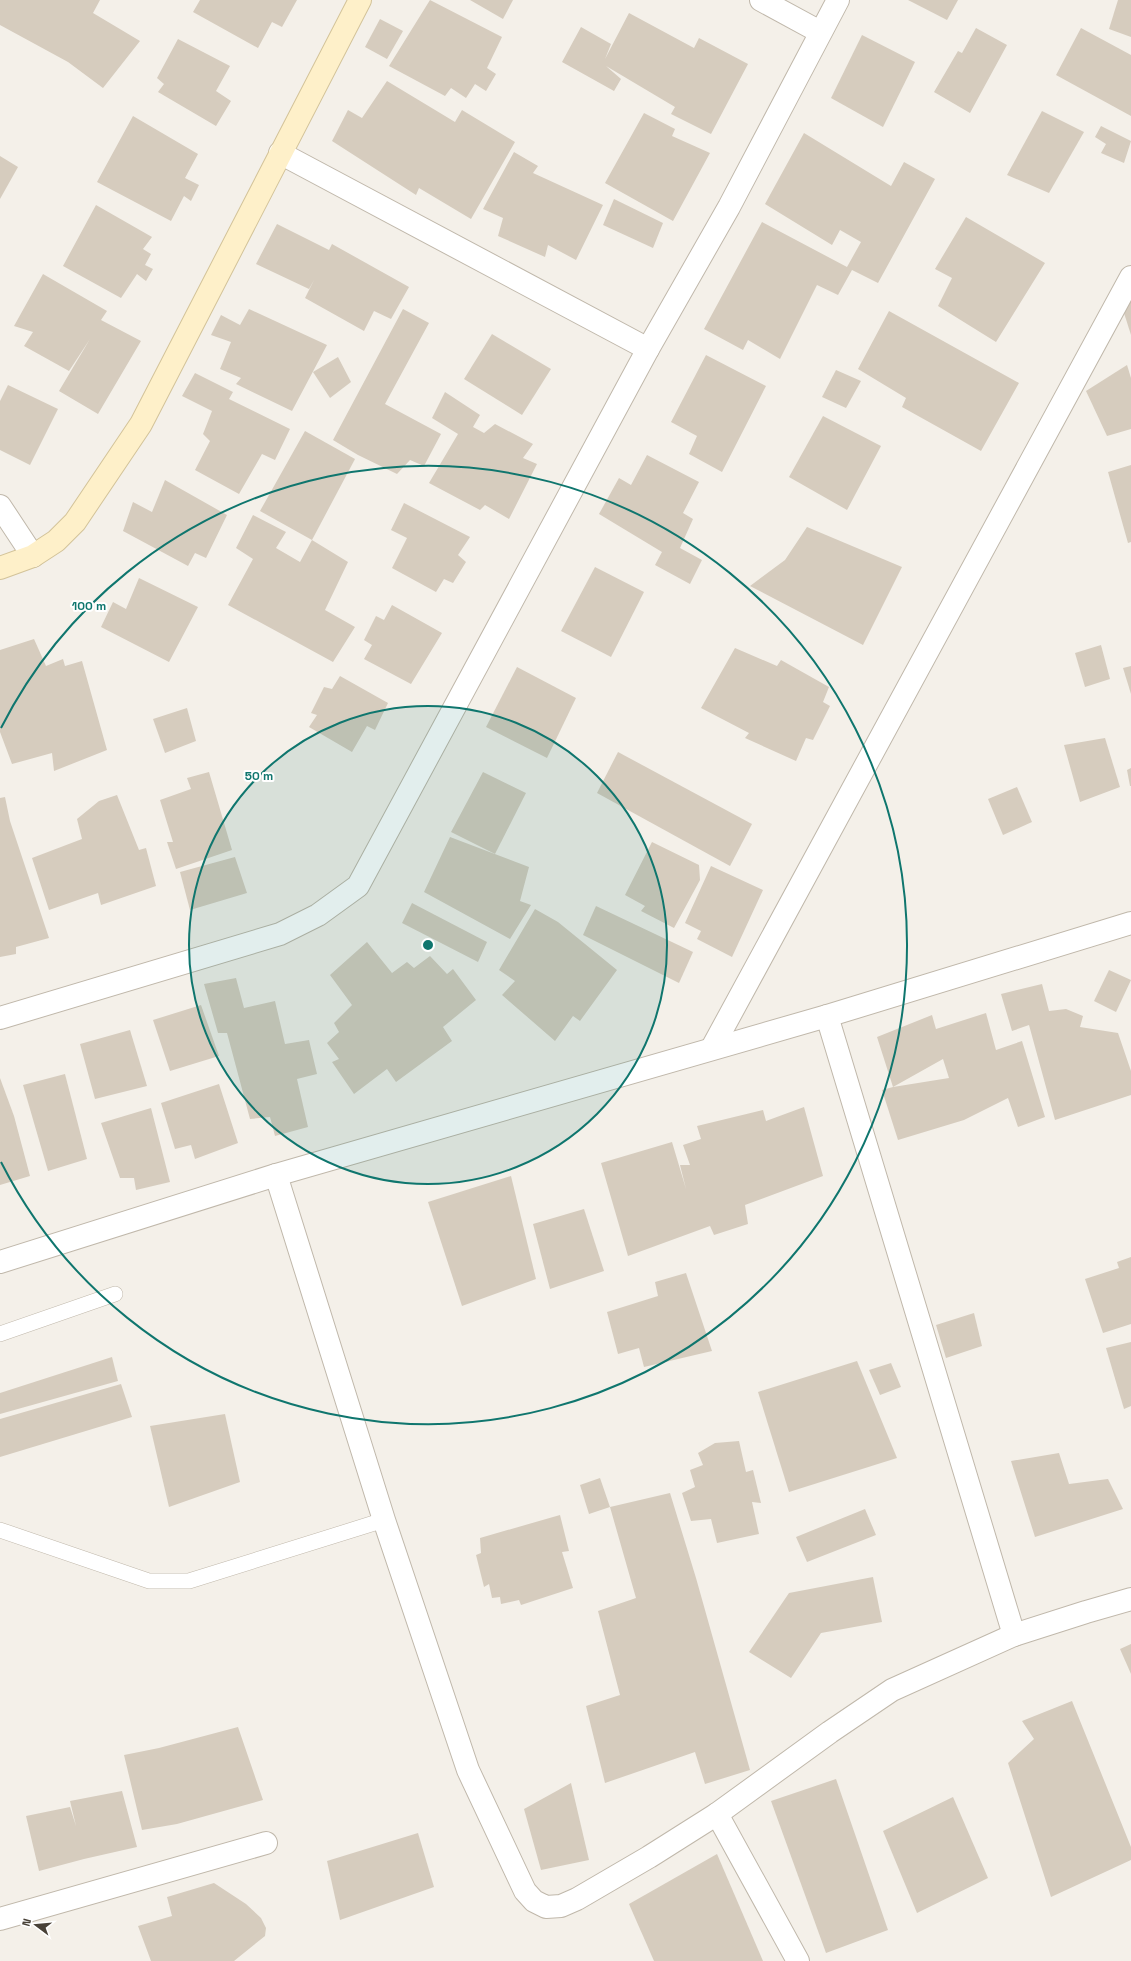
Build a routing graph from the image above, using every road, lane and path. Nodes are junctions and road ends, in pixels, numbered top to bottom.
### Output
1 (360, 0) edge
2 (761, 0) edge
3 (838, 0) edge
4 (820, 32) junction
5 (280, 153) junction
6 (1131, 276) edge
7 (648, 349) junction
8 (0, 506) edge
9 (34, 556) junction
10 (0, 568) edge
11 (1131, 923) edge
12 (827, 1016) junction
13 (0, 1018) edge
14 (712, 1048) junction
15 (276, 1175) junction
16 (0, 1262) edge
17 (115, 1294) dead end
18 (0, 1334) edge
19 (384, 1520) junction
20 (0, 1530) edge
21 (1131, 1599) edge
22 (1014, 1636) junction
23 (717, 1814) junction
24 (266, 1843) dead end
25 (0, 1919) edge
26 (798, 1961) edge

1 - 5 street
2 - 4 street
3 - 4 street
4 - 7 street
5 - 7 street
5 - 9 street
6 - 14 street
7 - 13 street
8 - 9 street
9 - 10 street
11 - 12 street
12 - 14 street
12 - 22 street
14 - 15 street
15 - 16 street
15 - 19 street
17 - 18 lane
19 - 20 lane
19 - 23 street
21 - 22 street
22 - 23 street
23 - 26 street
24 - 25 street

